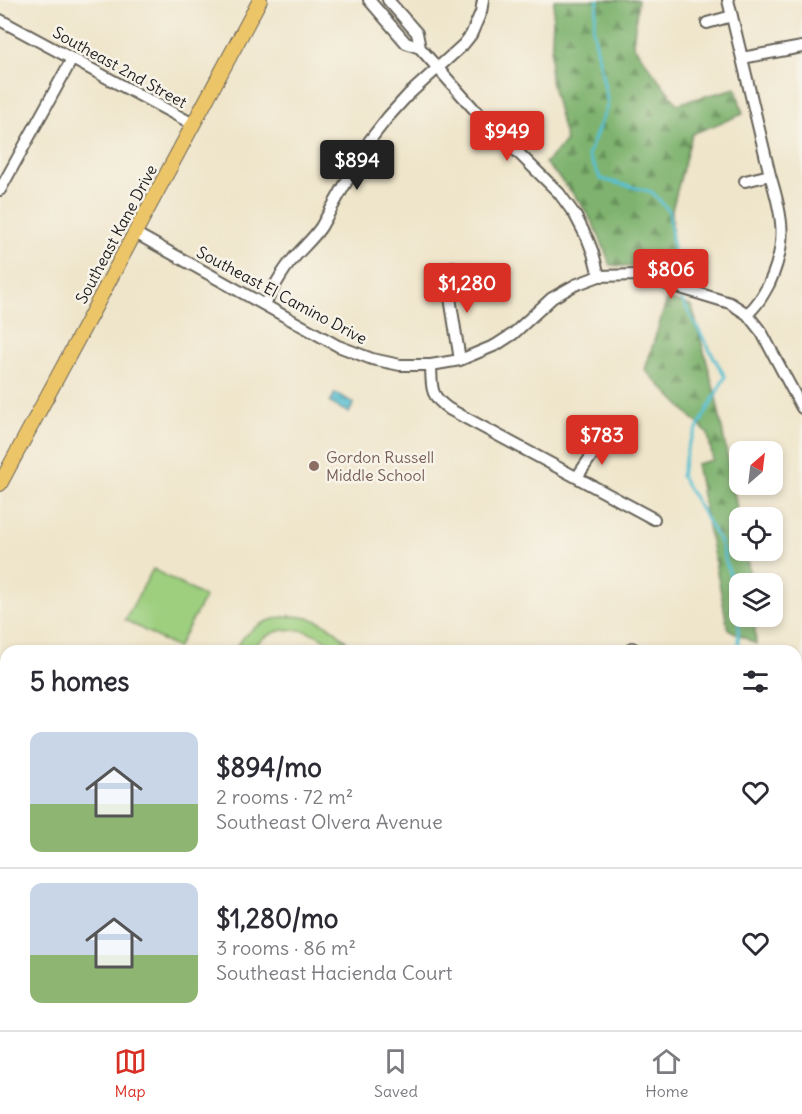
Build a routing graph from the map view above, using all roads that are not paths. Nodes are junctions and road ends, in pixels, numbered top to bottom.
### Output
1 (260, 0) edge
2 (369, 0) edge
3 (388, 0) edge
4 (483, 0) edge
5 (728, 0) edge
6 (732, 16) junction
7 (0, 20) edge
8 (707, 23) dead end
9 (420, 48) junction
10 (802, 48) edge
11 (742, 58) junction
12 (72, 59) junction
13 (437, 68) junction
14 (193, 124) junction
15 (770, 175) junction
16 (746, 181) dead end
17 (0, 190) edge
18 (135, 233) junction
19 (453, 267) dead end
20 (599, 276) junction
21 (265, 304) junction
22 (747, 314) junction
23 (460, 360) junction
24 (431, 365) junction
25 (802, 408) edge
26 (609, 439) dead end
27 (577, 477) junction
28 (0, 484) edge
29 (654, 519) dead end

1 - 14 main road, Southeast Kane Drive
2 - 9 street
3 - 9 street
4 - 13 street
5 - 6 street
6 - 8 street
6 - 11 street
7 - 12 street, Southeast 2nd Street
9 - 13 street
10 - 11 street
11 - 15 street
12 - 14 street, Southeast 2nd Street
12 - 17 street
13 - 20 street
13 - 21 street
14 - 18 main road, Southeast Kane Drive
15 - 16 street
15 - 22 street
18 - 21 street, Southeast El Camino Drive
18 - 28 main road, Southeast Kane Drive
19 - 23 street
20 - 22 street, Southeast El Camino Drive
20 - 23 street, Southeast El Camino Drive
21 - 24 street, Southeast El Camino Drive
22 - 25 street, Southeast El Camino Drive
23 - 24 street, Southeast El Camino Drive
24 - 27 street
26 - 27 street
27 - 29 street

